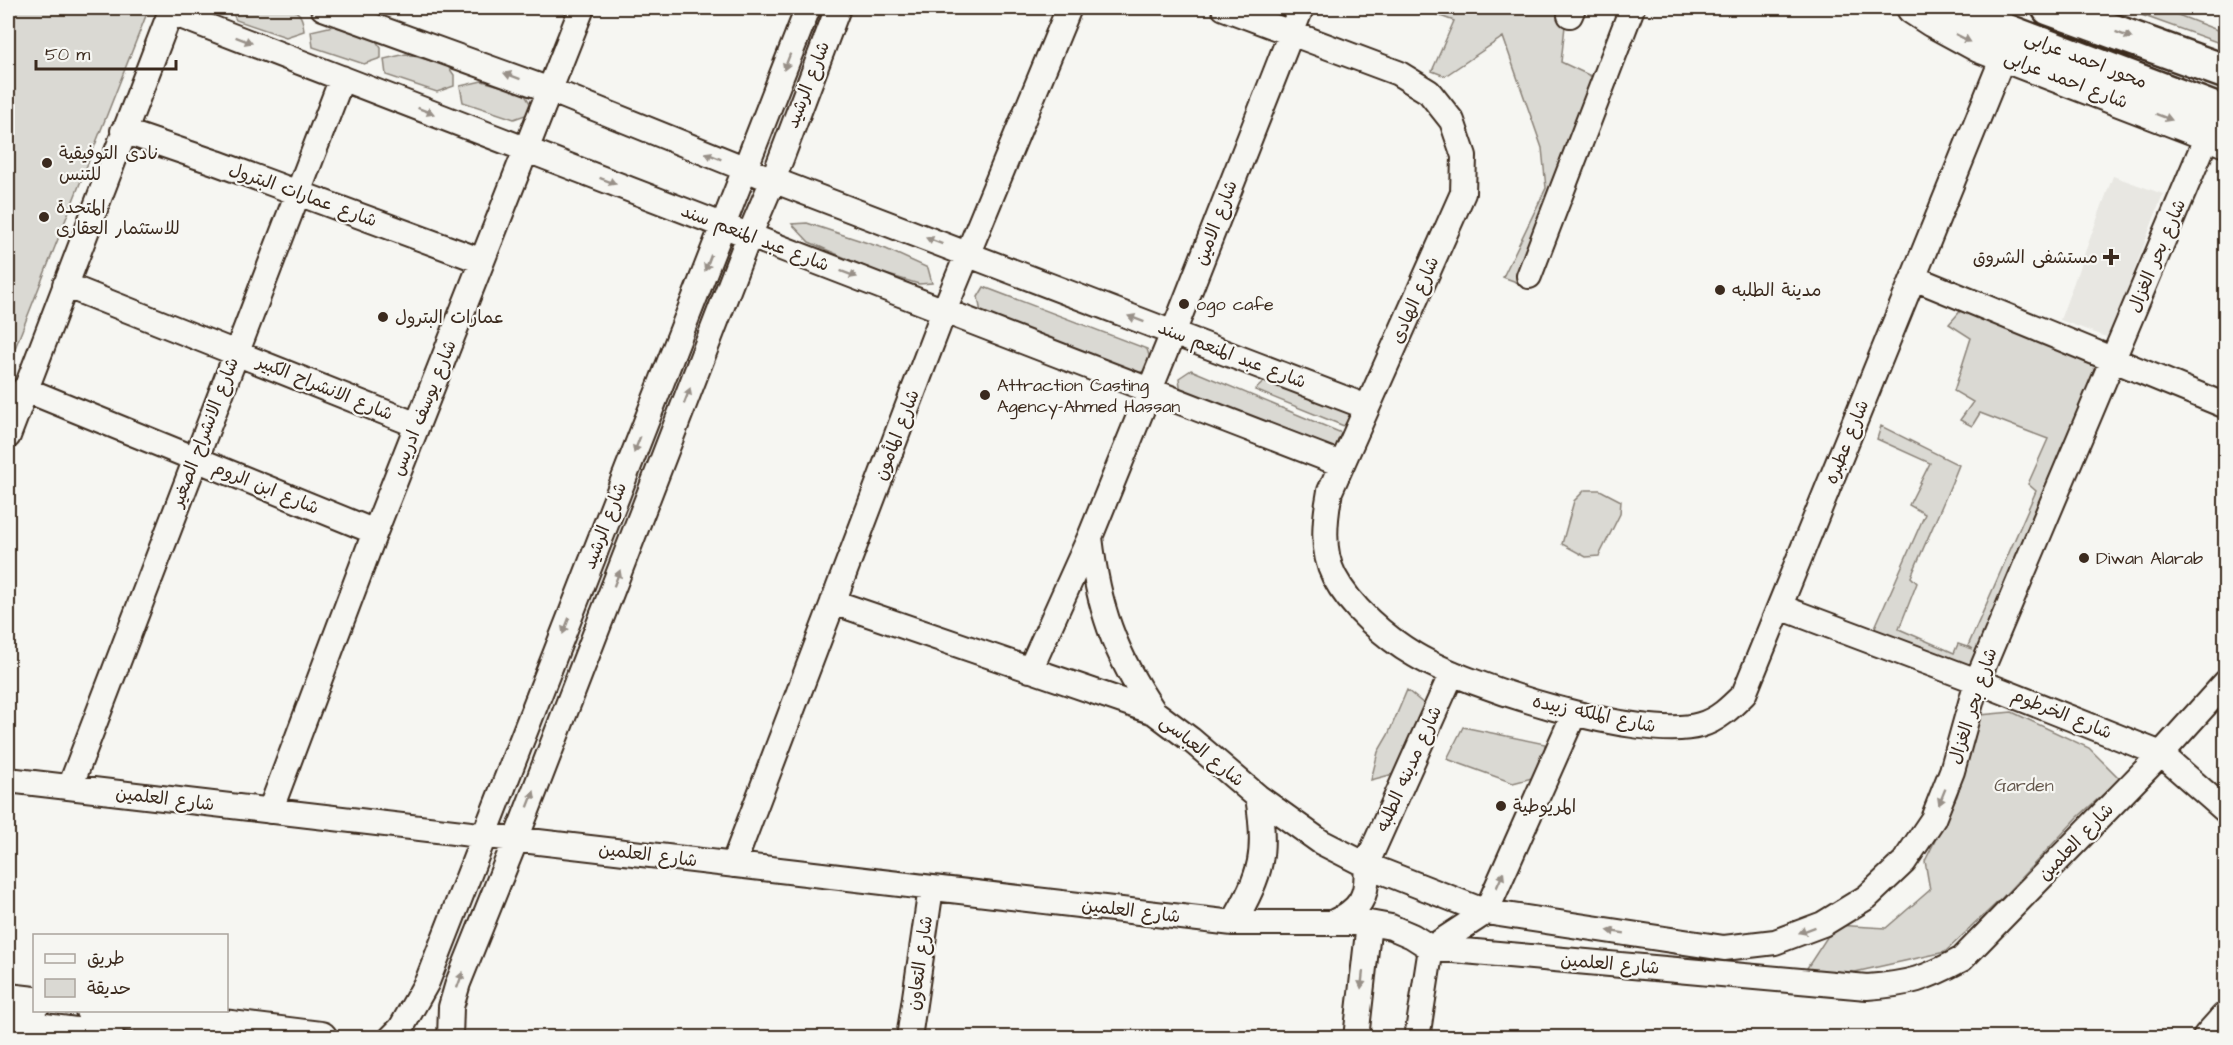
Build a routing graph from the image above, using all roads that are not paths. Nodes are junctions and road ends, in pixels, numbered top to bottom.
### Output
1 (323, 8) edge
2 (582, 8) edge
3 (808, 8) edge
4 (838, 8) edge
5 (1069, 8) edge
6 (1224, 8) edge
7 (1301, 8) edge
8 (1632, 8) edge
9 (1913, 8) edge
10 (1946, 8) edge
11 (2049, 8) edge
12 (171, 10) edge
13 (374, 17) edge
14 (1291, 33) junction
15 (2003, 57) junction
16 (2226, 72) edge
17 (342, 78) junction
18 (550, 90) junction
19 (2220, 130) edge
20 (123, 131) junction
21 (526, 149) junction
22 (746, 170) junction
23 (773, 180) junction
24 (298, 193) junction
25 (722, 225) junction
26 (749, 236) junction
27 (969, 255) junction
28 (482, 261) junction
29 (1529, 276) dead end
30 (1914, 278) junction
31 (65, 285) junction
32 (944, 311) junction
33 (1173, 333) junction
34 (236, 353) junction
35 (2114, 360) junction
36 (24, 389) junction
37 (1148, 390) junction
38 (2226, 406) edge
39 (1367, 407) junction
40 (417, 424) junction
41 (8, 436) edge
42 (194, 460) junction
43 (1341, 465) junction
44 (375, 531) junction
45 (1090, 537) junction
46 (833, 602) junction
47 (1780, 607) junction
48 (1030, 670) junction
49 (1452, 673) junction
50 (1977, 681) junction
51 (2226, 682) edge
52 (1154, 712) junction
53 (1574, 714) junction
54 (2161, 754) junction
55 (8, 780) edge
56 (70, 787) junction
57 (1258, 797) junction
58 (270, 811) junction
59 (2226, 811) edge
60 (484, 835) junction
61 (516, 840) junction
62 (733, 865) junction
63 (1366, 865) junction
64 (932, 888) junction
65 (1485, 912) junction
66 (1233, 923) junction
67 (1332, 923) junction
68 (1369, 923) junction
69 (1431, 948) junction
70 (8, 1000) edge
71 (33, 1003) edge
72 (100, 1012) edge
73 (2226, 1019) edge
74 (8, 1025) edge
75 (108, 1038) edge
76 (321, 1038) edge
77 (391, 1038) edge
78 (450, 1038) edge
79 (909, 1038) edge
80 (1356, 1038) edge
81 (1417, 1038) edge
82 (2209, 1038) edge

1 - 13 street, شارع عبد المنعم سند
2 - 18 street, شارع يوسف ادريس
3 -> 22 street, شارع الرشيد
4 - 23 street, شارع الرشيد
5 - 27 street, شارع المأمون
6 - 14 street, شارع الهادى
7 - 14 street, شارع الامين
8 - 29 street
9 -> 15 main road, شارع احمد عرابى
10 - 19 highway, محور احمد عرابى
11 -> 16 highway
12 -> 17 street, شارع عبد المنعم سند
12 - 20 street
18 -> 13 street, شارع عبد المنعم سند
14 - 33 street, شارع الامين
14 - 39 street, شارع الهادى
15 -> 19 main road, شارع احمد عرابى
15 - 30 street, شارع عطبره
17 -> 21 street, شارع عبد المنعم سند
17 - 24 street, شارع الانشراح الصغير
18 - 21 street, شارع يوسف ادريس
22 -> 18 street, شارع عبد المنعم سند
19 - 35 street, شارع بحر الغزال
20 - 24 street, شارع عمارات البترول
20 - 31 street
21 -> 25 street, شارع عبد المنعم سند
21 - 28 street, شارع يوسف ادريس
22 - 23 street, شارع عبد المنعم سند
22 - 25 street, شارع الرشيد
23 - 26 street, شارع الرشيد
27 -> 23 street, شارع عبد المنعم سند
24 - 28 street, شارع عمارات البترول
24 - 34 street, شارع الانشراح الصغير
25 - 26 street, شارع عبد المنعم سند
25 -> 60 street, شارع الرشيد
26 -> 32 street, شارع عبد المنعم سند
61 -> 26 street, شارع الرشيد
27 - 32 street, شارع المأمون
33 -> 27 street, شارع عبد المنعم سند
28 - 40 street, شارع يوسف ادريس
30 - 35 street
30 - 47 street, شارع عطبره
31 - 34 street, شارع الانشراح الكبير
31 - 36 street
32 - 37 street, شارع عبد المنعم سند
32 - 46 street, شارع المأمون
33 - 37 street, شارع الامين
33 - 39 street, شارع عبد المنعم سند
34 - 40 street, شارع الانشراح الكبير
34 - 42 street, شارع الانشراح الصغير
35 - 38 street
35 - 50 street, شارع بحر الغزال
36 - 41 street
36 - 42 street, شارع ابن الروم
37 - 43 street, شارع عبد المنعم سند
37 - 45 street, شارع الامين
39 - 43 street, شارع الهادى
40 - 44 street, شارع يوسف ادريس
42 - 44 street, شارع ابن الروم
42 - 56 street, شارع الانشراح الصغير
43 - 49 street, شارع الهادى
44 - 58 street, شارع يوسف ادريس
45 - 48 street, شارع الامين
45 - 52 street
46 - 48 street, شارع العباسى
46 - 62 street, شارع المأمون
47 - 50 street, شارع الخرطوم
47 - 53 street, شارع الملكه زبيده
48 - 52 street, شارع العباسى
49 - 53 street, شارع الملكه زبيده
49 - 63 street, شارع مدينه الطلبه
50 - 54 street, شارع الخرطوم
50 -> 65 street, شارع بحر الغزال
51 - 54 street, شارع العلمين
52 - 57 street, شارع العباسى
65 -> 53 street
54 - 59 street, شارع الخرطوم
54 - 69 street, شارع العلمين
55 - 56 street, شارع العلمين
56 - 58 street, شارع العلمين
57 - 63 street, شارع العباسى
57 - 66 street
58 - 60 street, شارع العلمين
60 - 61 street, شارع العلمين
60 - 77 street, شارع الرشيد
61 - 62 street, شارع العلمين
78 -> 61 street, شارع الرشيد
62 - 64 street, شارع العلمين
63 - 65 street, شارع العباسى
63 - 67 street, شارع مدينه الطلبه
64 - 66 street, شارع العلمين
64 - 79 street, شارع التعاون
65 - 69 street
66 - 67 street, شارع العلمين
67 - 68 street, شارع العلمين
68 - 69 street, شارع العلمين
68 -> 80 street
69 - 81 street
70 - 71 main road
72 - 76 main road
73 - 82 main road
74 - 75 main road

